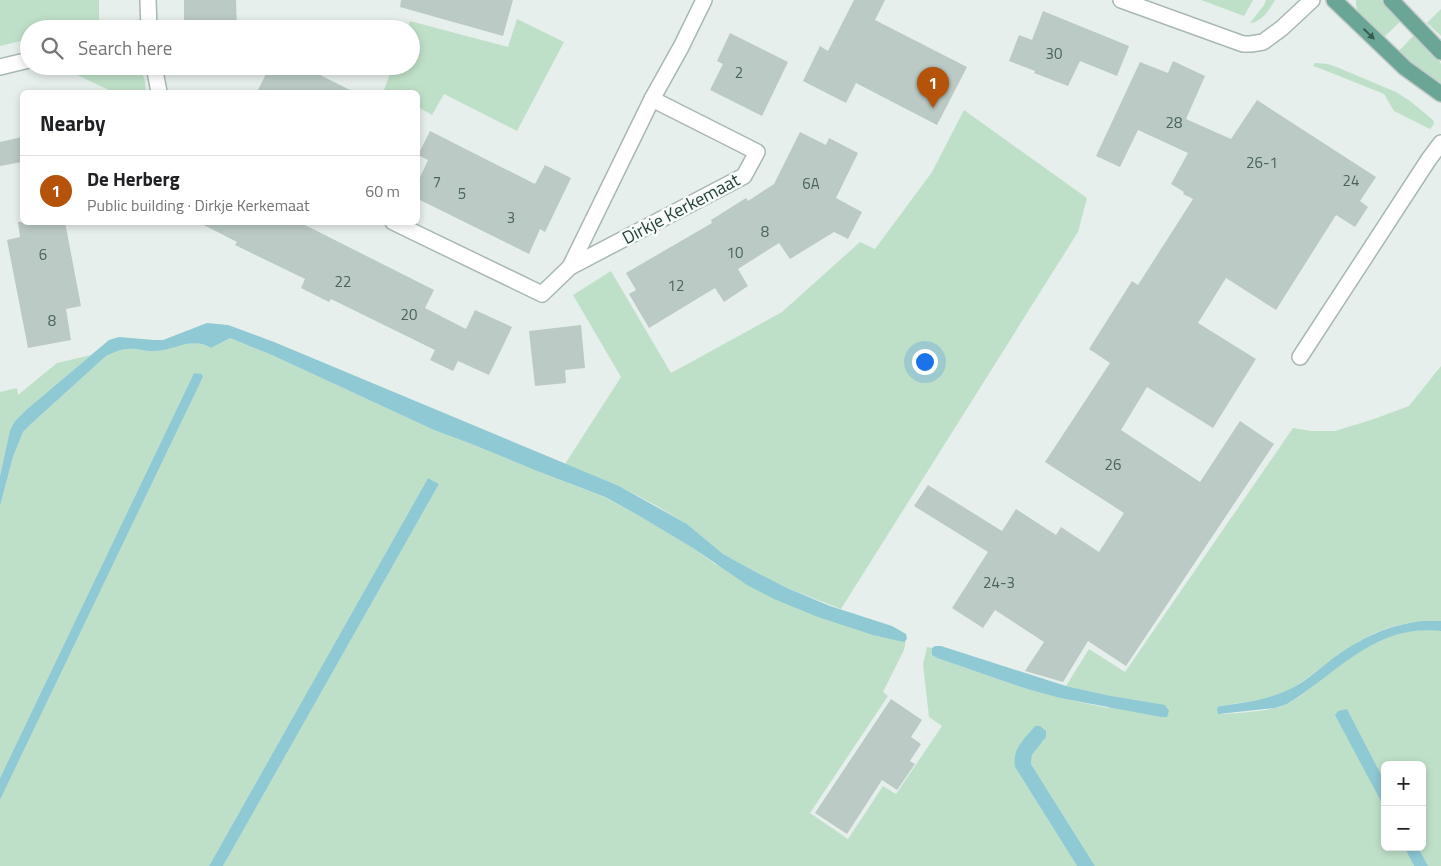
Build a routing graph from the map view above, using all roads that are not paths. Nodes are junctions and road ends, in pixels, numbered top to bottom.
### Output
1 (148, 0) edge
2 (704, 0) edge
3 (1121, 0) edge
4 (1312, 0) edge
5 (1334, 0) edge
6 (1391, 0) edge
7 (149, 20) edge
8 (1441, 52) edge
9 (20, 62) edge
10 (0, 67) edge
11 (156, 75) edge
12 (159, 90) edge
13 (1441, 94) edge
14 (652, 99) junction
15 (1441, 143) edge
16 (399, 225) edge
17 (570, 267) junction
18 (1300, 357) dead end

1 - 7 street
2 - 14 street, Dirkje Kerkemaat
3 - 4 street
5 -> 13 main road
6 - 8 main road
9 - 10 street
11 - 12 street
14 - 17 street, Dirkje Kerkemaat
14 - 17 street, Dirkje Kerkemaat
15 - 18 street
16 - 17 street, Dirkje Kerkemaat

